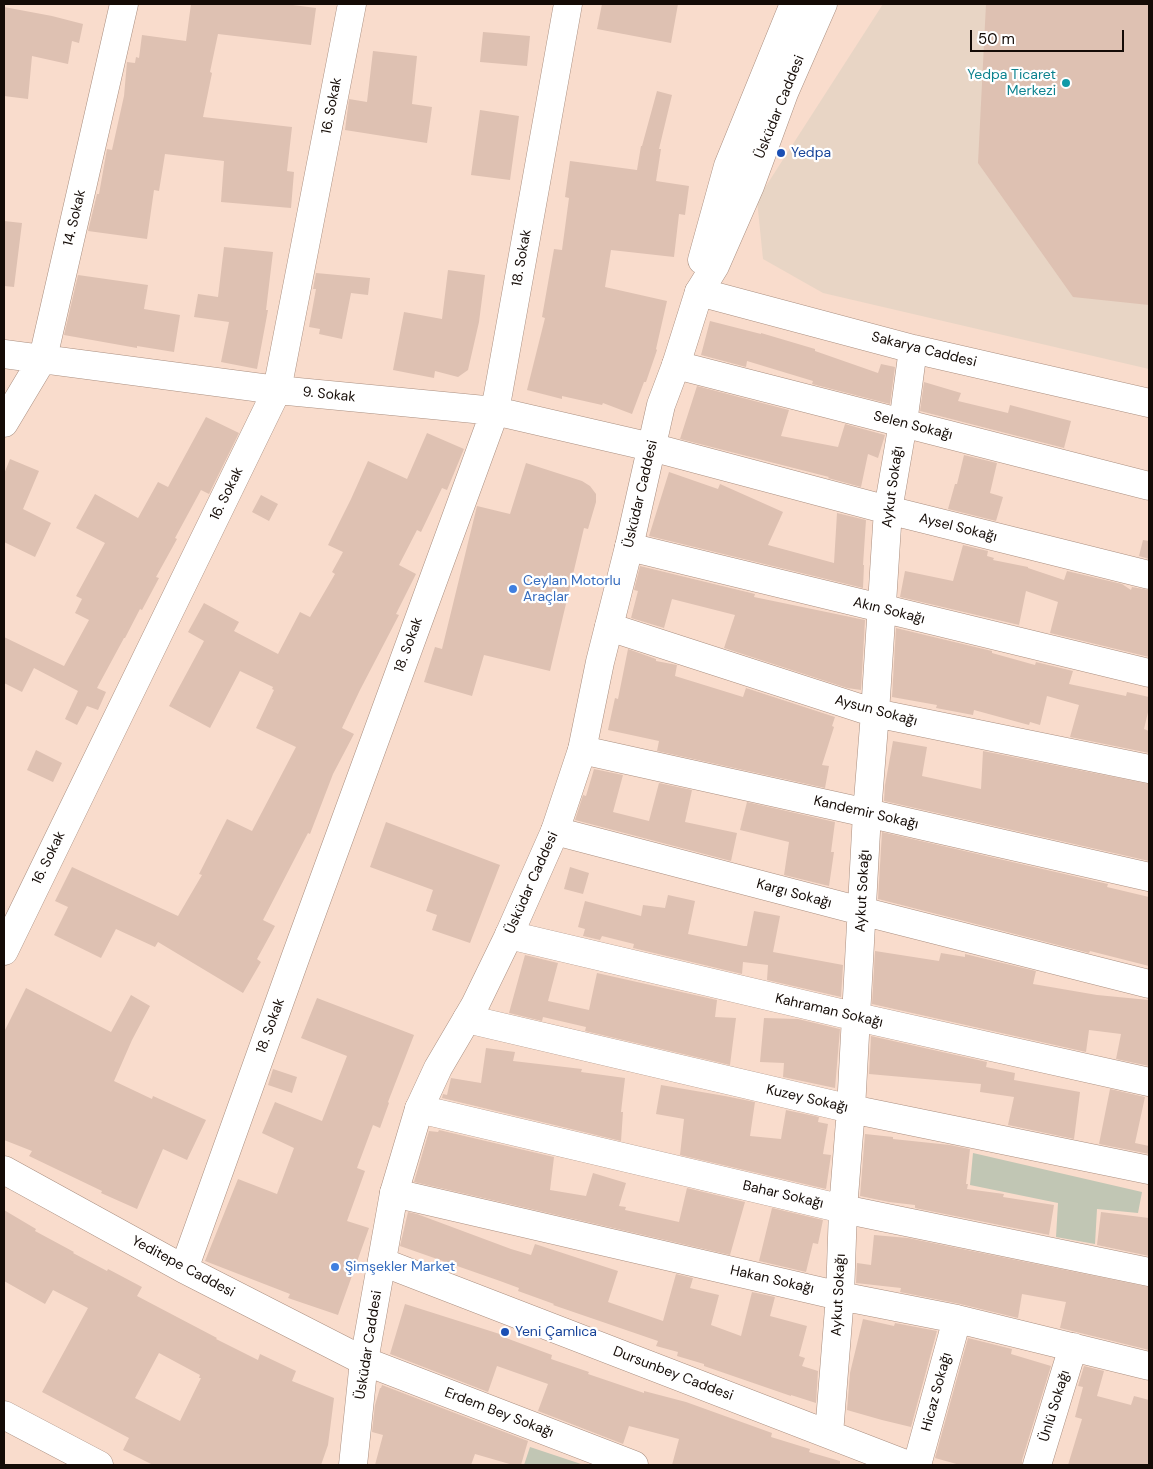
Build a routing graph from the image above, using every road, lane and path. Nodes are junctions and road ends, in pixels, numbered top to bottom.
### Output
1 (124, 4) edge
2 (352, 4) edge
3 (568, 4) edge
4 (794, 4) edge
5 (823, 4) edge
6 (699, 292) junction
7 (913, 349) junction
8 (4, 354) edge
9 (43, 358) junction
10 (676, 365) junction
11 (277, 390) junction
12 (1149, 404) edge
13 (495, 411) junction
14 (4, 423) edge
15 (903, 423) junction
16 (651, 447) junction
17 (1149, 486) edge
18 (888, 510) junction
19 (629, 547) junction
20 (1149, 575) edge
21 (882, 610) junction
22 (609, 627) junction
23 (1149, 673) edge
24 (876, 713) junction
25 (582, 750) junction
26 (1149, 770) edge
27 (867, 813) junction
28 (555, 831) junction
29 (1149, 877) edge
30 (861, 911) junction
31 (510, 935) junction
32 (4, 951) edge
33 (1149, 984) edge
34 (857, 1017) junction
35 (467, 1019) junction
36 (1149, 1082) edge
37 (419, 1108) junction
38 (851, 1109) junction
39 (4, 1170) edge
40 (1149, 1170) edge
41 (394, 1193) junction
42 (843, 1209) junction
43 (382, 1262) junction
44 (184, 1269) junction
45 (1149, 1272) edge
46 (840, 1296) junction
47 (957, 1319) junction
48 (1073, 1347) junction
49 (364, 1362) junction
50 (1149, 1366) edge
51 (4, 1414) edge
52 (829, 1434) junction
53 (862, 1457) edge
54 (355, 1464) edge
55 (99, 1465) edge
56 (634, 1465) edge
57 (908, 1465) edge
58 (917, 1465) edge
59 (1037, 1465) edge

1 - 9 street, 14. Sokak
2 - 11 street, 16. Sokak
3 - 13 street, 18. Sokak
4 - 6 street, Üsküdar Caddesi
5 - 6 street, Üsküdar Caddesi
6 - 7 street, Sakarya Caddesi
6 - 10 street, Üsküdar Caddesi
7 - 12 street, Sakarya Caddesi
7 - 15 street, Aykut Sokağı
8 - 9 street, 9. Sokak
9 - 11 street, 9. Sokak
9 - 14 street, 14. Sokak
10 - 15 street, Selen Sokağı
10 - 16 street, Üsküdar Caddesi
11 - 13 street, 9. Sokak
11 - 32 street, 16. Sokak
13 - 16 street, 9. Sokak
13 - 44 street, 18. Sokak
15 - 17 street, Selen Sokağı
15 - 18 street, Aykut Sokağı
16 - 18 street, Aysel Sokağı
16 - 19 street, Üsküdar Caddesi
18 - 20 street, Aysel Sokağı
18 - 21 street, Aykut Sokağı
19 - 21 street, Akın Sokağı
19 - 22 street, Üsküdar Caddesi
21 - 23 street, Akın Sokağı
21 - 24 street, Aykut Sokağı
22 - 24 street, Aysun Sokağı
22 - 25 street, Üsküdar Caddesi
24 - 26 street, Aysun Sokağı
24 - 27 street, Aykut Sokağı
25 - 27 street, Kandemir Sokağı
25 - 28 street, Üsküdar Caddesi
27 - 29 street, Kandemir Sokağı
27 - 30 street, Aykut Sokağı
28 - 30 street, Kargı Sokağı
28 - 31 street, Üsküdar Caddesi
30 - 33 street, Kargı Sokağı
30 - 34 street, Aykut Sokağı
31 - 34 street, Kahraman Sokağı
31 - 35 street, Üsküdar Caddesi
34 - 36 street, Kahraman Sokağı
34 - 38 street, Aykut Sokağı
35 - 37 street, Üsküdar Caddesi
35 - 38 street, Kuzey Sokağı
37 - 41 street, Üsküdar Caddesi
37 - 42 street, Bahar Sokağı
38 - 40 street, Kuzey Sokağı
38 - 42 street, Aykut Sokağı
39 - 44 street, Yeditepe Caddesi
41 - 43 street, Üsküdar Caddesi
41 - 46 street, Hakan Sokağı
42 - 45 street, Bahar Sokağı
42 - 46 street, Aykut Sokağı
43 - 49 street, Üsküdar Caddesi
43 - 52 street, Dursunbey Caddesi
44 - 49 street, Yeditepe Caddesi
46 - 47 street, Hakan Sokağı
46 - 52 street, Aykut Sokağı
47 - 48 street, Hakan Sokağı
47 - 58 street, Hicaz Sokağı
48 - 50 street, Hakan Sokağı
48 - 59 street, Ünlü Sokağı
49 - 54 street, Üsküdar Caddesi
49 - 56 street, Erdem Bey Sokağı
51 - 55 street
52 - 53 street, Dursunbey Caddesi
53 - 57 street, Dursunbey Caddesi

